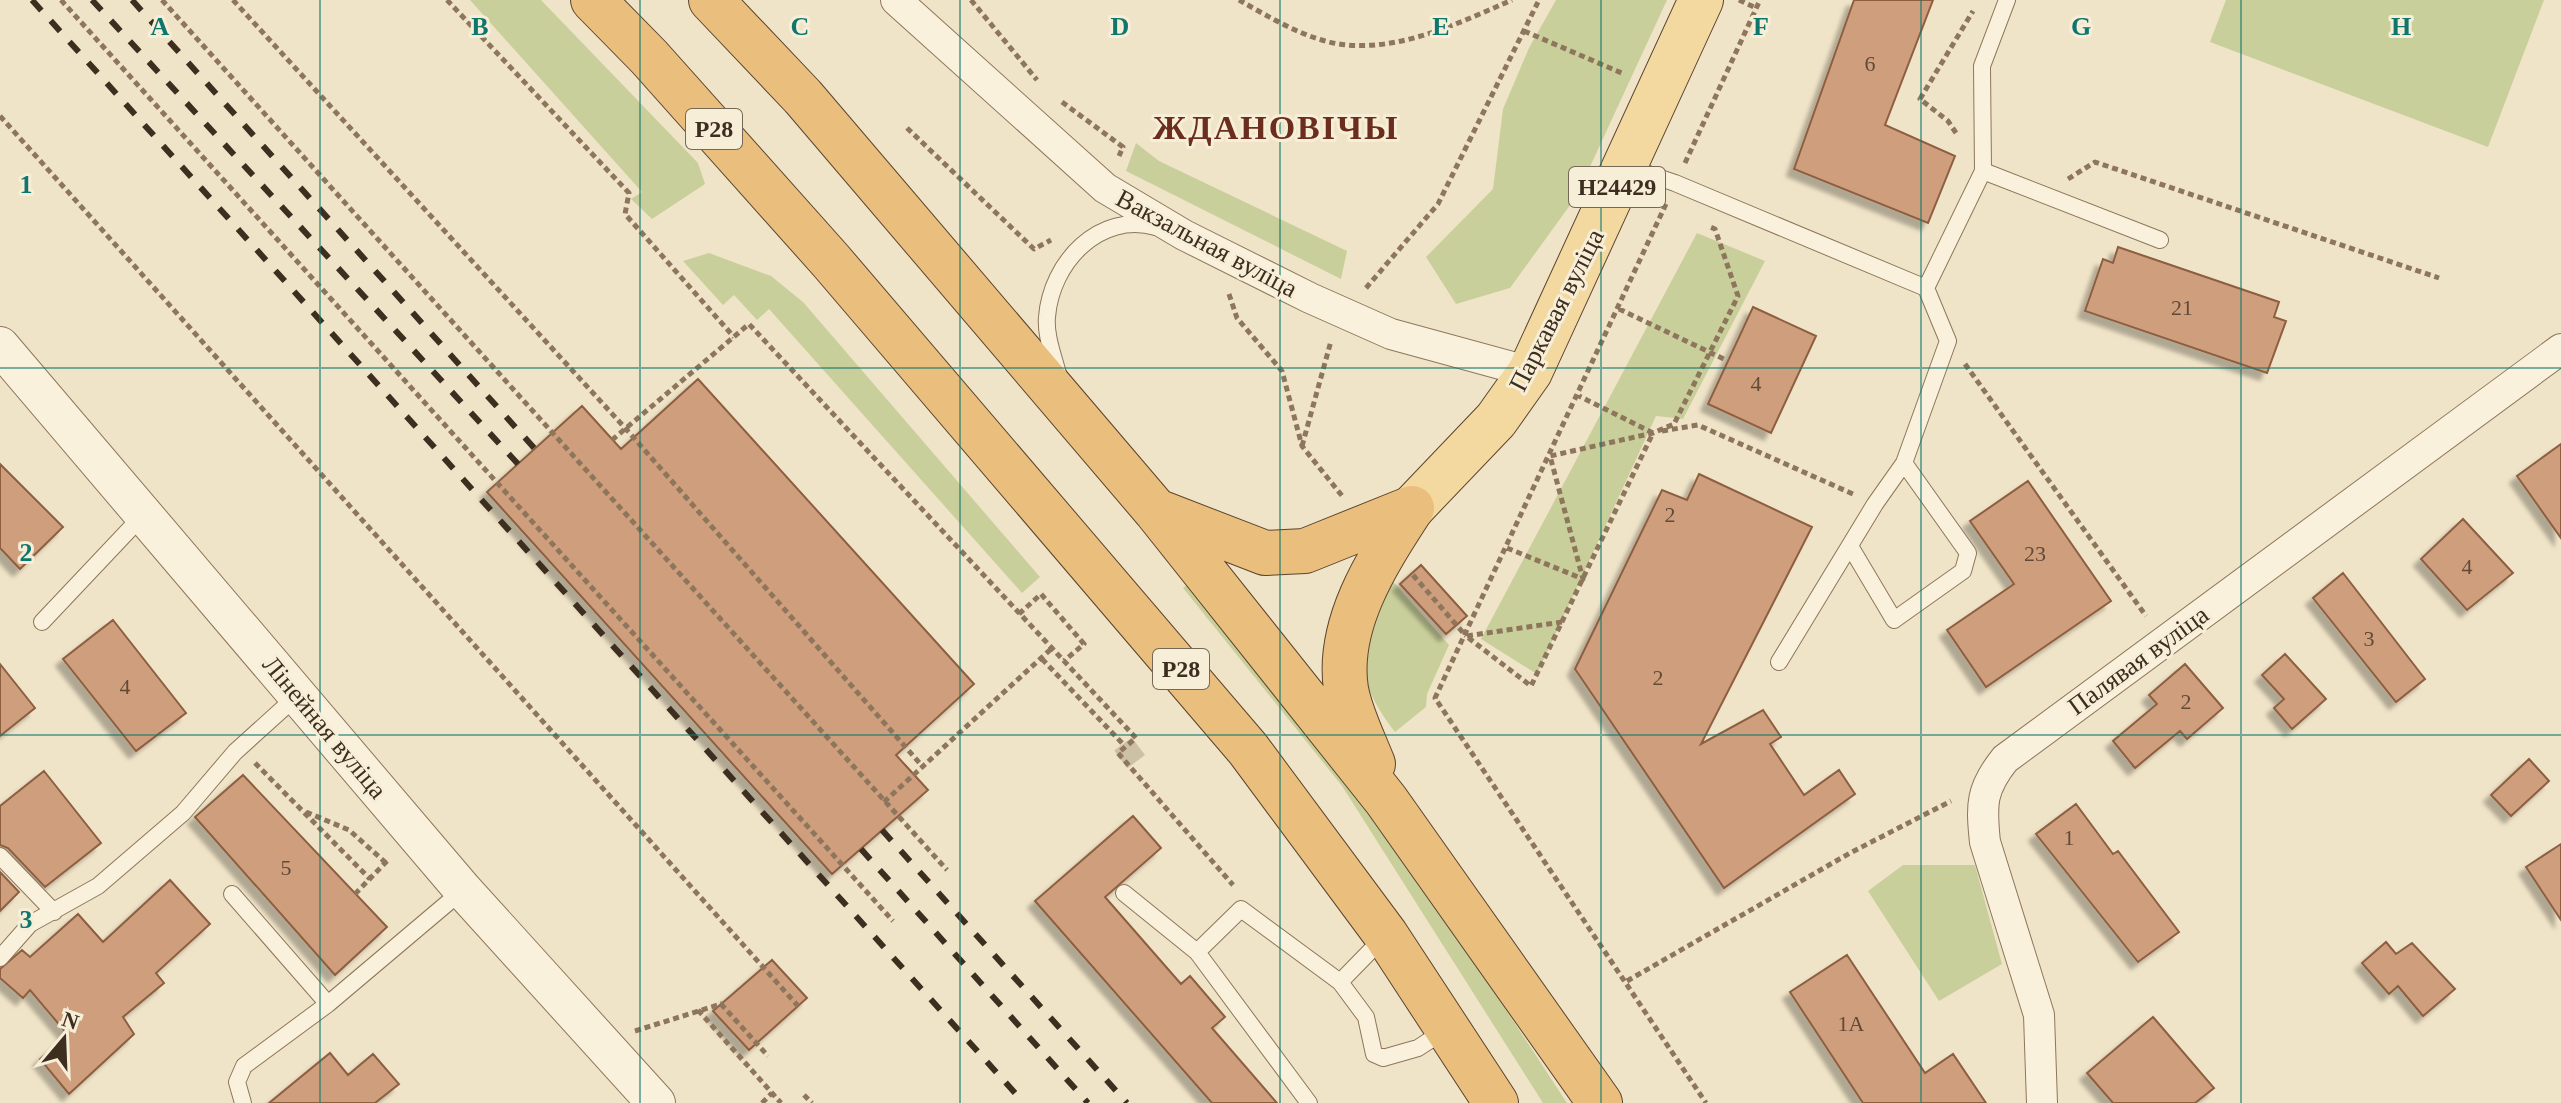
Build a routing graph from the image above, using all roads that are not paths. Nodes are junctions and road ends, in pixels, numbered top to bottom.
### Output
1 (593, 0) edge
2 (711, 0) edge
3 (896, 0) edge
4 (1701, 0) edge
5 (2007, 0) edge
6 (1627, 166) junction
7 (1983, 171) junction
8 (1184, 235) junction
9 (2160, 240) dead end
10 (1926, 288) junction
11 (0, 346) edge
12 (2561, 349) edge
13 (1530, 372) junction
14 (1063, 399) junction
15 (1904, 463) junction
16 (1412, 508) junction
17 (1156, 511) junction
18 (144, 514) junction
19 (1850, 546) junction
20 (42, 622) dead end
21 (1779, 662) dead end
22 (298, 695) junction
23 (1386, 800) junction
24 (0, 856) edge
25 (463, 890) junction
26 (1124, 893) dead end
27 (232, 894) dead end
28 (54, 912) junction
29 (1386, 935) junction
30 (1197, 952) junction
31 (0, 958) edge
32 (1340, 982) junction
33 (328, 1004) junction
34 (1448, 1029) junction
35 (243, 1103) edge
36 (656, 1103) edge
37 (1309, 1103) edge
38 (1496, 1103) edge
39 (1600, 1103) edge
40 (2042, 1103) edge

1 - 29 highway, Р28
2 - 14 highway
3 - 8 street, Вакзальная вуліца
4 - 6 main road, Паркавая вуліца / Н24429
5 - 7 lane
6 - 10 lane
6 - 13 main road, Паркавая вуліца / Н24429
7 - 9 lane
7 - 10 lane
8 - 13 street, Вакзальная вуліца
8 - 14 lane
10 - 15 lane
11 - 18 street, Лінейная вуліца
12 - 40 street, Палявая вуліца
13 - 16 main road, Паркавая вуліца / Н24429
14 - 17 highway
15 - 19 lane
15 - 19 lane
16 - 17 highway, Н24429
16 - 23 highway, Н24429
17 - 23 highway
18 - 20 lane
18 - 22 street, Лінейная вуліца
19 - 21 lane
22 - 25 street, Лінейная вуліца
22 - 28 lane
23 - 39 highway
24 - 28 lane
25 - 33 lane
25 - 36 street, Лінейная вуліца
26 - 30 lane
27 - 33 lane
28 - 31 lane
29 - 32 lane
29 - 34 highway, Р28
30 - 32 lane
30 - 37 lane
32 - 34 lane
33 - 35 lane
34 - 38 highway, Р28

